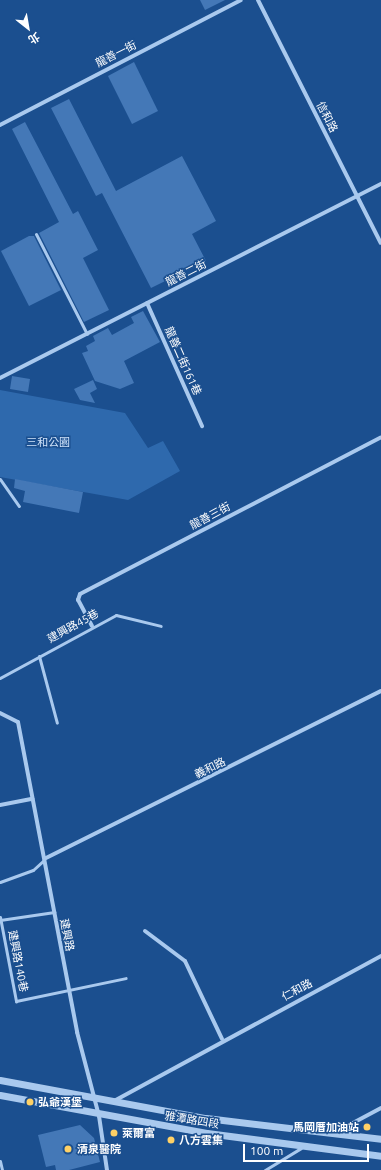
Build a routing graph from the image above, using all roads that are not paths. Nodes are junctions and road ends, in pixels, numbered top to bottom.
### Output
1 (241, 0) edge
2 (258, 0) edge
3 (0, 125) edge
4 (381, 184) edge
5 (357, 196) junction
6 (36, 234) dead end
7 (381, 243) edge
8 (147, 303) junction
9 (87, 334) junction
10 (0, 378) edge
11 (202, 426) dead end
12 (381, 437) edge
13 (0, 479) edge
14 (19, 506) dead end
15 (92, 626) junction
16 (161, 626) dead end
17 (39, 656) junction
18 (0, 678) edge
19 (381, 691) edge
20 (0, 713) edge
21 (56, 723) dead end
22 (32, 799) junction
23 (0, 804) edge
24 (46, 858) junction
25 (0, 882) edge
26 (54, 912) junction
27 (0, 919) edge
28 (145, 931) dead end
29 (381, 956) edge
30 (126, 978) dead end
31 (69, 991) junction
32 (222, 1039) junction
33 (0, 1080) edge
34 (0, 1095) edge
35 (92, 1097) junction
36 (113, 1101) junction
37 (381, 1108) edge
38 (99, 1116) junction
39 (345, 1135) junction
40 (381, 1139) edge
41 (301, 1148) junction
42 (381, 1156) edge
43 (0, 1161) edge
44 (2, 1170) edge
45 (107, 1170) edge
46 (265, 1170) edge

1 - 3 street, 龍善一街
2 - 5 street, 信和路
4 - 5 street, 龍善二街
5 - 7 street, 信和路
5 - 8 street, 龍善二街
6 - 9 lane
8 - 9 street, 龍善二街
8 - 11 street, 龍善二街161巷
9 - 10 street, 龍善二街
12 - 15 street, 龍善三街
13 - 14 lane
15 - 16 lane, 建興路45巷
15 - 17 lane, 建興路45巷
17 - 18 lane, 建興路45巷
17 - 21 lane
19 - 24 street, 義和路
20 - 22 street, 建興路
22 - 23 street
22 - 24 street, 建興路
24 - 25 lane
24 - 26 street, 建興路
26 - 27 lane
26 - 31 street, 建興路
27 - 31 lane, 建興路140巷
28 - 32 street
29 - 32 street, 仁和路
30 - 31 lane
31 - 35 street, 建興路
32 - 36 street, 仁和路
33 - 35 street, 雅潭路四段
34 - 38 street, 雅潭路四段
35 - 36 street, 雅潭路四段
35 - 38 street, 建興路
36 - 39 street, 雅潭路四段
37 - 39 street
38 - 41 street, 雅潭路四段
38 - 45 street, 建興路
39 - 40 street, 雅潭路四段
41 - 42 street, 雅潭路四段
41 - 46 lane
43 - 44 lane

